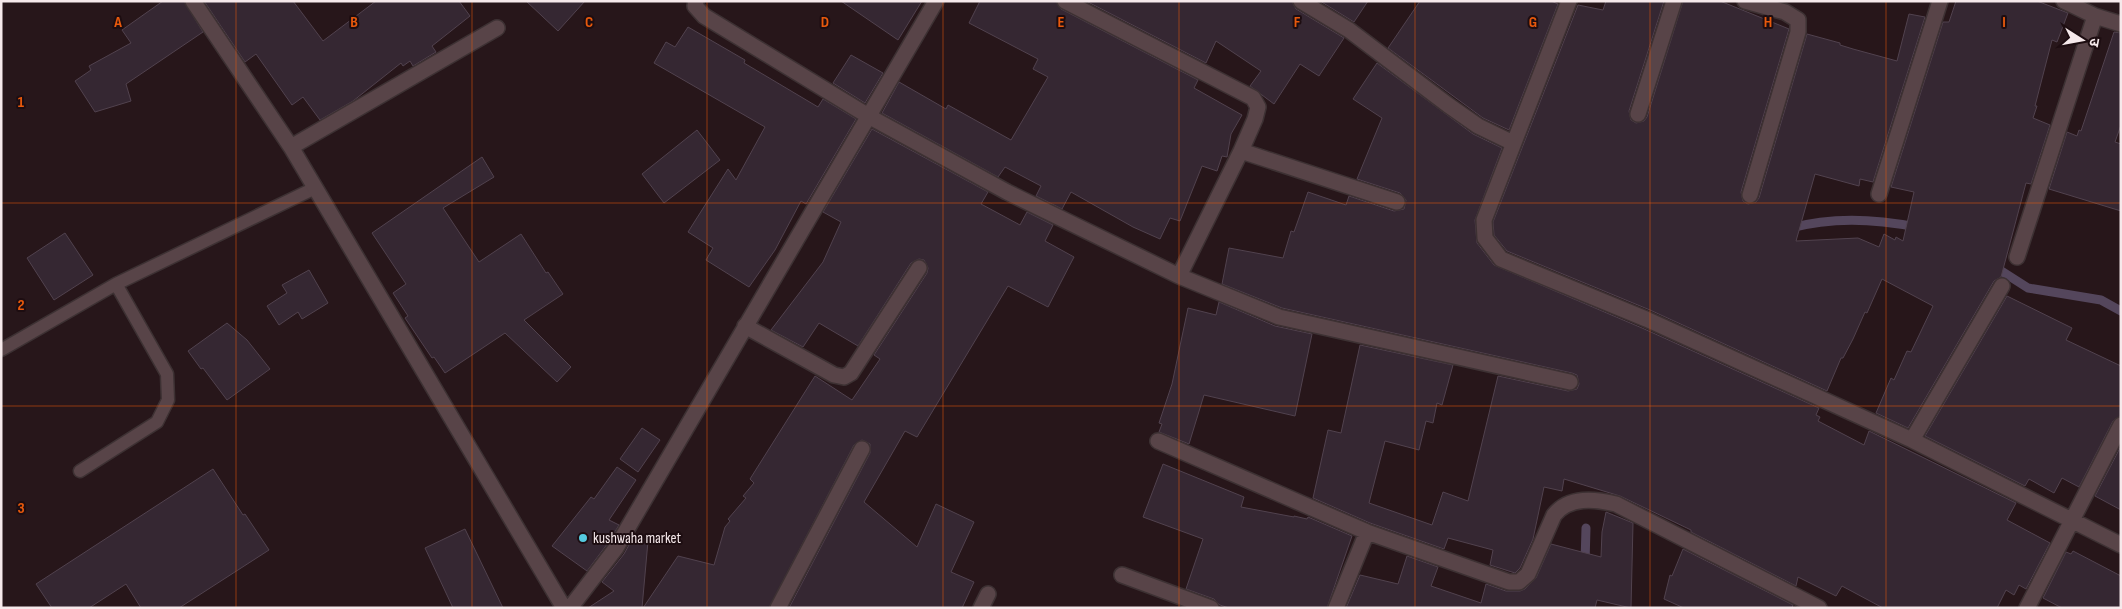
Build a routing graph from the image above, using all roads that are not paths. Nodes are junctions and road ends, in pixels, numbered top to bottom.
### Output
1 (193, 1) edge
2 (696, 1) edge
3 (936, 1) edge
4 (1065, 1) edge
5 (1569, 1) edge
6 (1674, 1) edge
7 (1745, 1) edge
8 (1940, 1) edge
9 (2064, 1) edge
10 (1306, 3) edge
11 (2096, 16) junction
12 (2121, 24) edge
13 (497, 28) dead end
14 (1638, 114) dead end
15 (870, 117) junction
16 (1513, 144) junction
17 (291, 147) junction
18 (1241, 151) junction
19 (315, 188) junction
20 (1879, 194) dead end
21 (1750, 195) dead end
22 (1397, 202) dead end
23 (2017, 258) dead end
24 (919, 268) dead end
25 (1179, 276) junction
26 (116, 284) junction
27 (2002, 286) dead end
28 (745, 326) junction
29 (1, 350) edge
30 (1570, 382) dead end
31 (2121, 425) edge
32 (1912, 440) junction
33 (1158, 441) dead end
34 (862, 449) dead end
35 (80, 471) dead end
36 (2072, 521) junction
37 (1367, 532) junction
38 (2121, 545) edge
39 (1122, 575) dead end
40 (988, 594) dead end
41 (1815, 607) edge
42 (564, 608) edge
43 (570, 608) edge
44 (778, 608) edge
45 (980, 608) edge
46 (1211, 608) edge
47 (1336, 608) edge
48 (2026, 608) edge

1 - 17 street
2 - 15 street
3 - 15 street
4 - 18 street
5 - 16 street
6 - 14 street
7 - 21 street
8 - 20 street
9 - 11 street
10 - 16 street
11 - 12 street
11 - 23 street
13 - 17 street
15 - 25 street
15 - 28 street
16 - 32 street
17 - 19 street
18 - 22 street
18 - 25 street
19 - 26 lane
19 - 42 street
24 - 28 street
25 - 30 street
26 - 29 lane
26 - 35 lane
27 - 32 street
28 - 43 street
31 - 36 street
32 - 36 street
33 - 37 street
34 - 44 street
36 - 38 street
36 - 48 street
37 - 41 street
37 - 47 street
39 - 46 street
40 - 45 street

